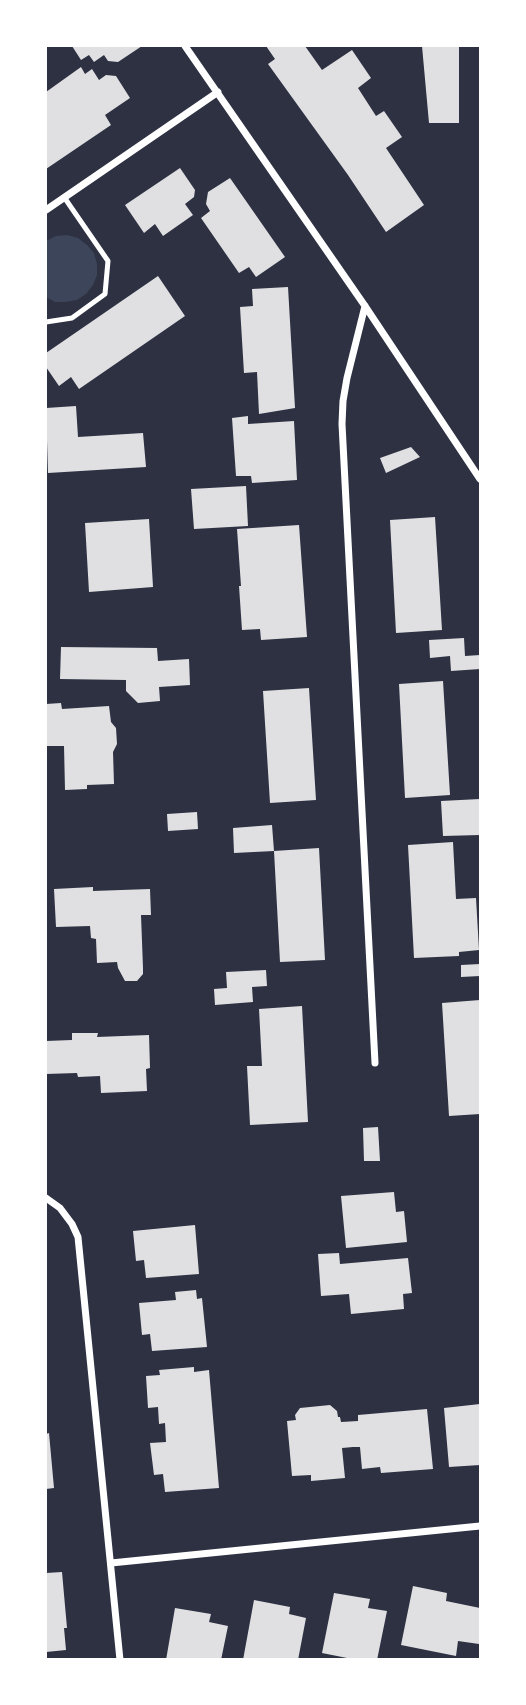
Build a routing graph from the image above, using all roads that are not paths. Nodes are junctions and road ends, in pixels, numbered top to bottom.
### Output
1 (185, 46) edge
2 (218, 92) junction
3 (64, 197) junction
4 (46, 210) edge
5 (365, 306) junction
6 (46, 323) edge
7 (481, 479) edge
8 (375, 1063) dead end
9 (46, 1198) edge
10 (481, 1526) edge
11 (111, 1563) junction
12 (120, 1660) edge

1 - 2 street
2 - 3 street
2 - 5 street
3 - 4 street
3 - 6 lane
5 - 7 street
5 - 8 street
9 - 11 street
10 - 11 street
11 - 12 street

